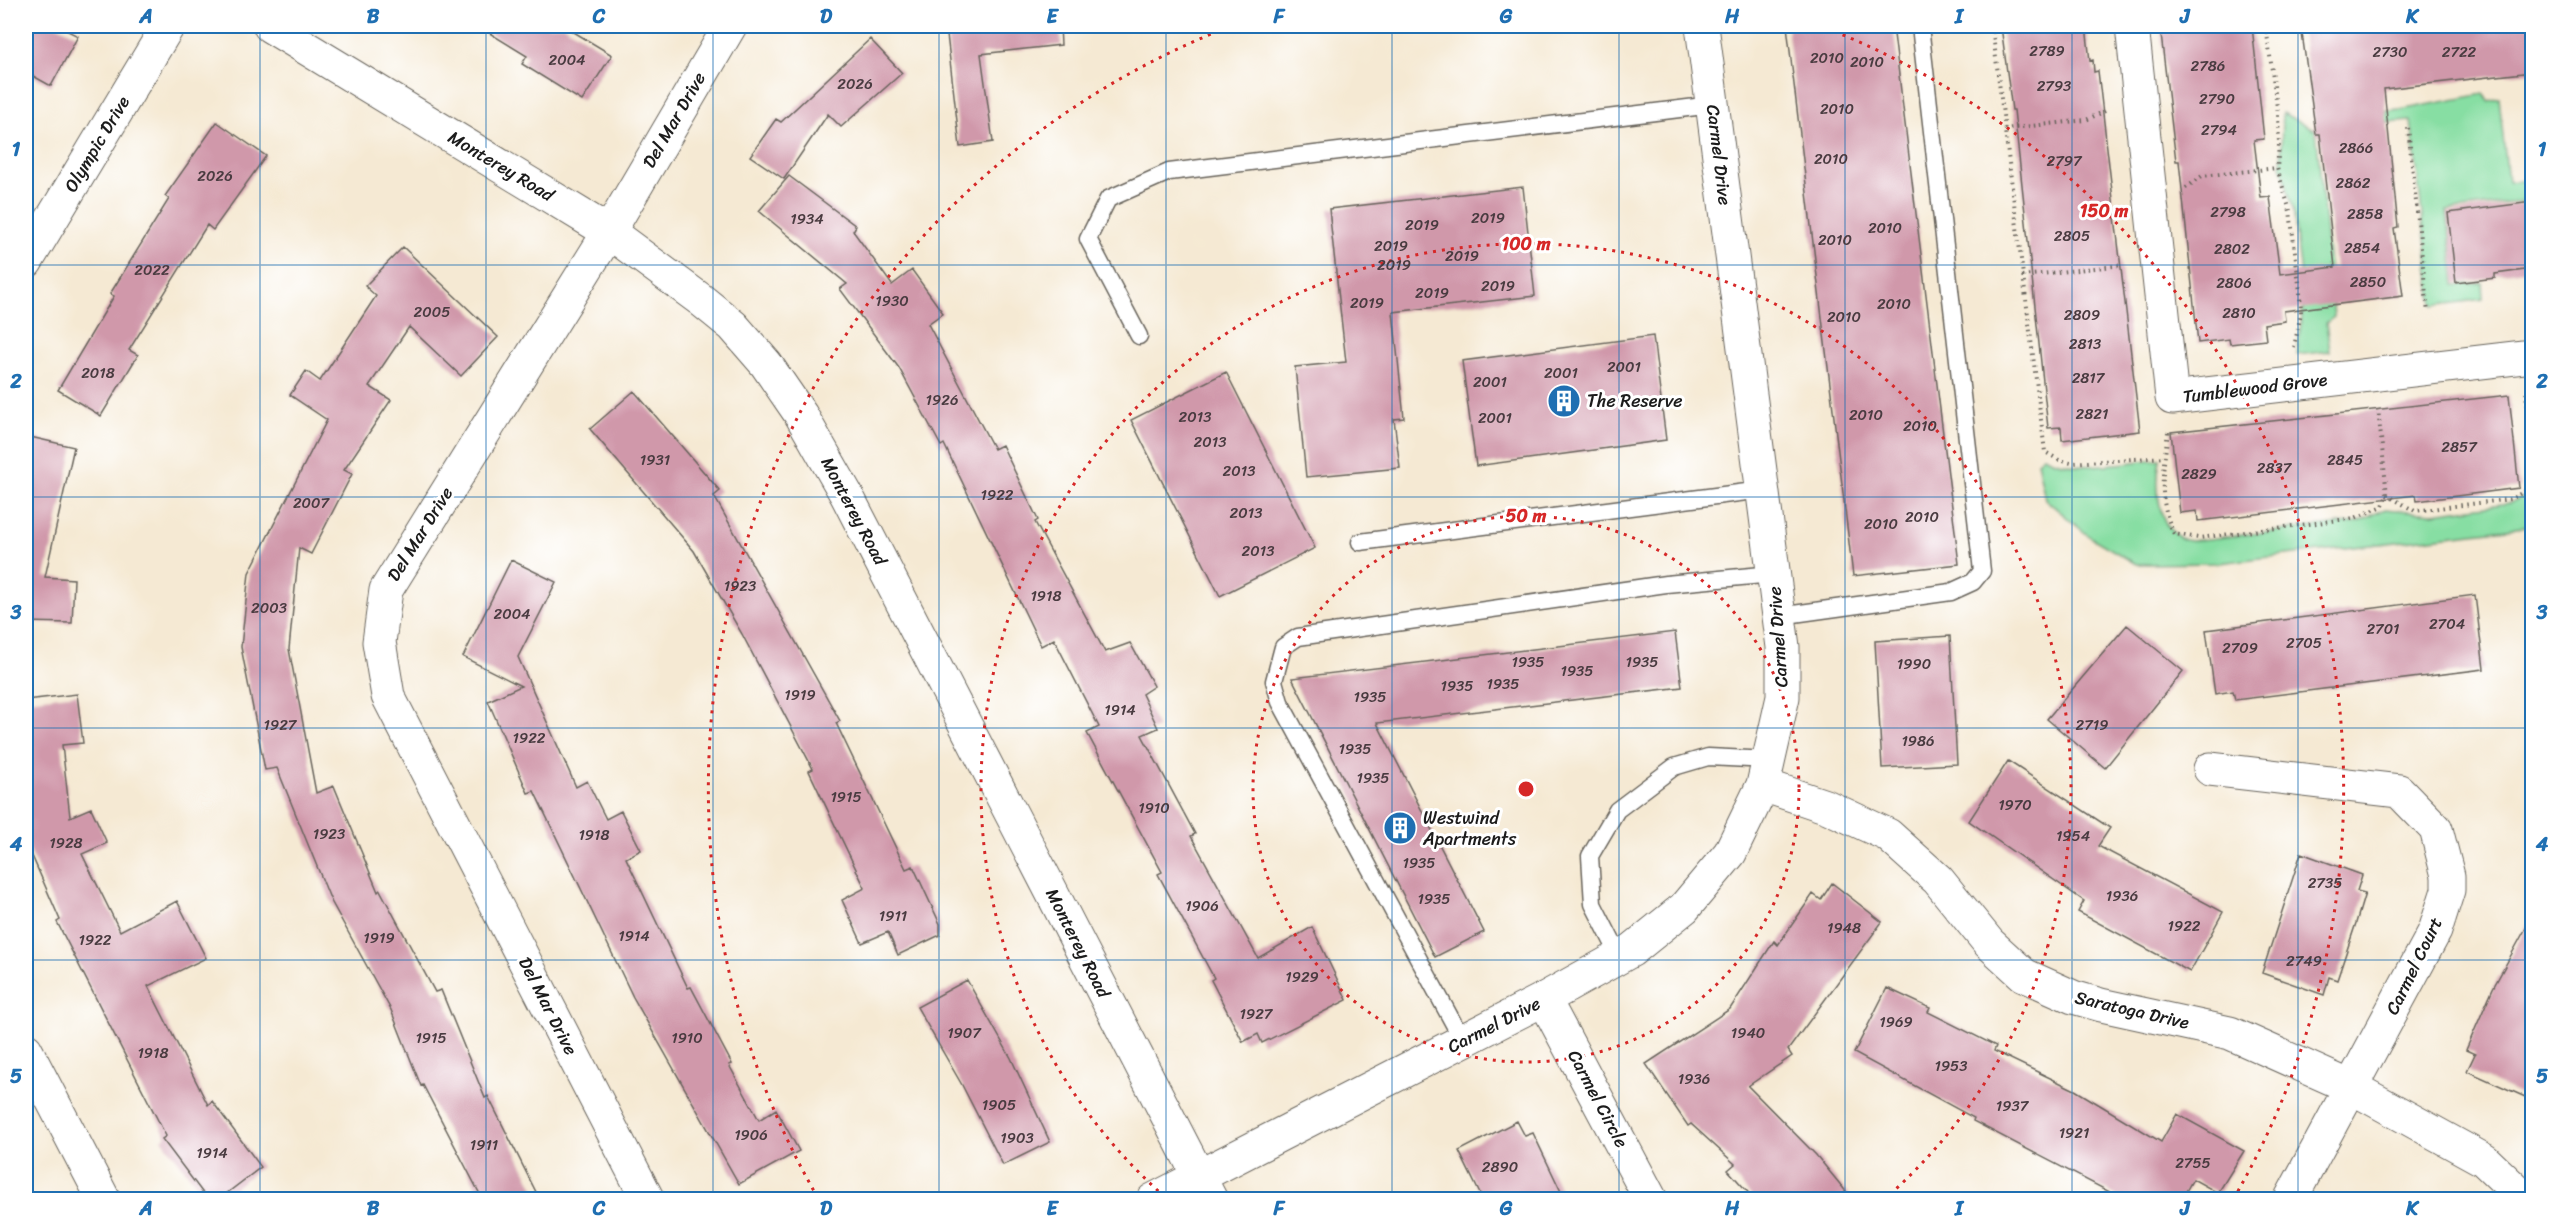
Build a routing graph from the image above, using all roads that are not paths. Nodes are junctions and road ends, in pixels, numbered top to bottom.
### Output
1 (168, 26) edge
2 (270, 26) edge
3 (730, 26) edge
4 (1702, 26) edge
5 (1920, 26) edge
6 (2132, 26) edge
7 (1712, 105) junction
8 (609, 232) junction
9 (26, 262) edge
10 (1139, 336) dead end
11 (2527, 357) edge
12 (1762, 490) junction
13 (1360, 542) dead end
14 (1773, 574) junction
15 (1779, 616) junction
16 (2210, 769) dead end
17 (1767, 772) junction
18 (1620, 957) junction
19 (1544, 999) junction
20 (1463, 1041) junction
21 (26, 1050) edge
22 (2351, 1087) junction
23 (1204, 1188) edge
24 (104, 1200) edge
25 (648, 1200) edge
26 (1153, 1200) edge
27 (1652, 1200) edge
28 (2290, 1200) edge
29 (2526, 1200) edge

1 - 9 street, Olympic Drive
2 - 8 street, Monterey Road
3 - 8 street, Del Mar Drive
4 - 7 street, Carmel Drive
5 - 15 lane
6 - 11 street, Tumblewood Grove
7 - 10 lane
7 - 12 street, Carmel Drive
8 - 23 street, Monterey Road
8 - 25 street, Del Mar Drive
12 - 13 lane
12 - 14 street, Carmel Drive
14 - 15 street, Carmel Drive
14 - 20 lane
15 - 17 street, Carmel Drive
16 - 22 street, Carmel Court
17 - 18 street, Carmel Drive
17 - 18 lane
17 - 22 street, Saratoga Drive
18 - 19 street, Carmel Drive
19 - 20 street, Carmel Drive
19 - 27 street, Carmel Circle
20 - 23 street, Carmel Drive
21 - 24 street
22 - 28 street
22 - 29 street, Saratoga Drive
23 - 26 street, Carmel Drive

